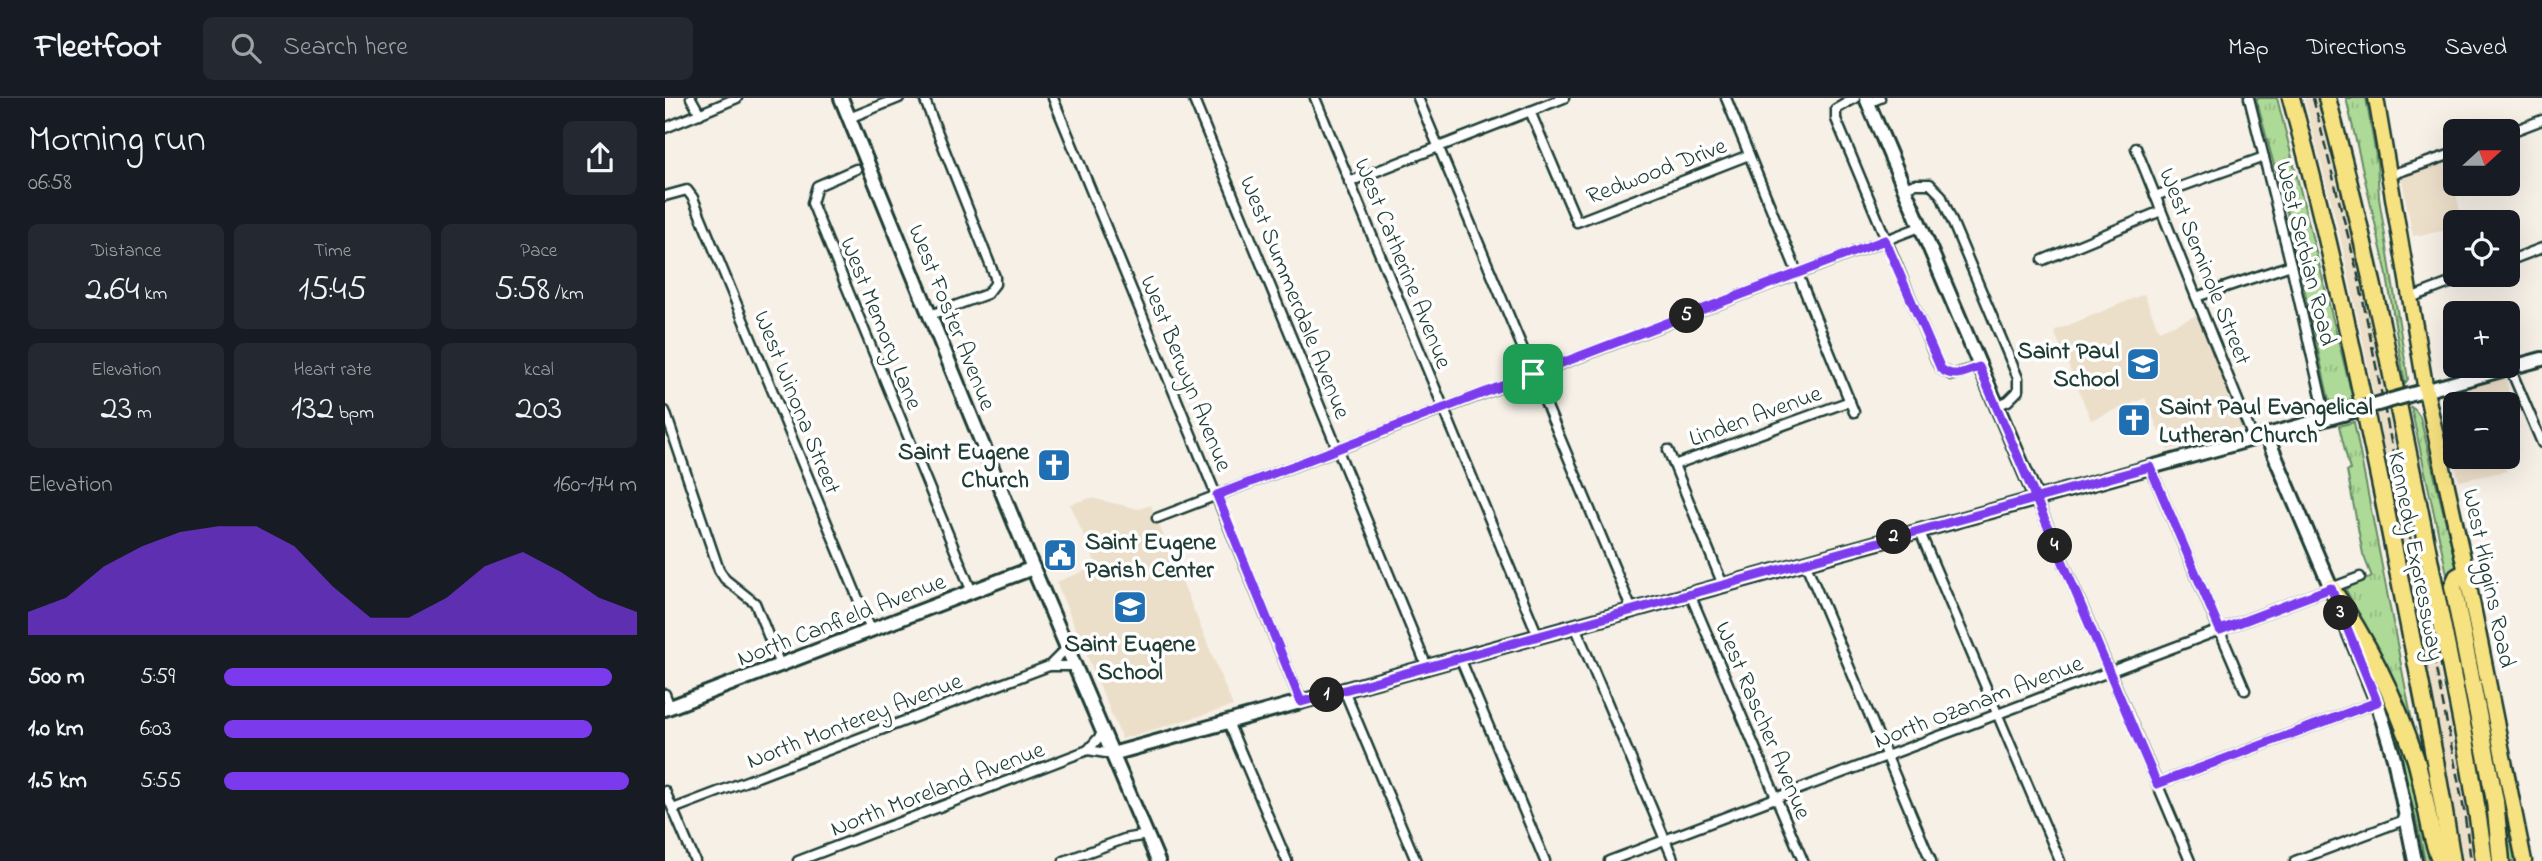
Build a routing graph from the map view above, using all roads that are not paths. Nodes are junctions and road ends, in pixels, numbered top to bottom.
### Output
1 (691, 98) edge
2 (737, 98) edge
3 (841, 98) edge
4 (899, 98) edge
5 (924, 98) edge
6 (1053, 98) edge
7 (1193, 98) edge
8 (1315, 98) edge
9 (1418, 98) edge
10 (1564, 98) edge
11 (1726, 98) edge
12 (2249, 98) edge
13 (2291, 98) edge
14 (2330, 98) edge
15 (2376, 98) edge
16 (1867, 99) edge
17 (1530, 111) junction
18 (700, 114) junction
19 (849, 118) junction
20 (2542, 120) edge
21 (665, 128) edge
22 (2520, 128) edge
23 (1439, 147) junction
24 (2136, 148) dead end
25 (1749, 155) junction
26 (2264, 157) junction
27 (2443, 157) edge
28 (856, 169) dead end
29 (2390, 175) junction
30 (1349, 182) junction
31 (1904, 188) junction
32 (665, 195) edge
33 (2155, 196) junction
34 (2161, 211) junction
35 (1920, 227) junction
36 (1885, 240) junction
37 (2542, 248) edge
38 (2520, 256) edge
39 (2043, 260) dead end
40 (2291, 265) junction
41 (1798, 274) junction
42 (2443, 286) edge
43 (2196, 298) junction
44 (2410, 298) junction
45 (930, 315) junction
46 (2542, 359) edge
47 (2520, 365) edge
48 (1979, 367) junction
49 (1533, 374) junction
50 (2473, 378) edge
51 (2514, 378) edge
52 (2426, 391) junction
53 (1850, 401) junction
54 (1996, 406) junction
55 (1443, 409) junction
56 (665, 411) edge
57 (1854, 412) dead end
58 (2326, 418) junction
59 (2259, 436) junction
60 (2542, 443) edge
61 (1338, 449) junction
62 (1668, 450) dead end
63 (1674, 465) junction
64 (2150, 467) junction
65 (1217, 495) junction
66 (2036, 498) junction
67 (1157, 518) dead end
68 (1919, 530) junction
69 (1805, 562) junction
70 (1033, 569) junction
71 (2466, 572) junction
72 (2360, 577) dead end
73 (1723, 585) junction
74 (2331, 588) junction
75 (972, 592) junction
76 (1690, 594) junction
77 (1632, 610) junction
78 (1575, 626) junction
79 (871, 630) junction
80 (2220, 630) junction
81 (1538, 636) junction
82 (1067, 648) junction
83 (1460, 658) junction
84 (780, 665) junction
85 (1049, 666) junction
86 (1075, 666) junction
87 (1427, 667) junction
88 (2109, 672) junction
89 (1344, 690) junction
90 (2245, 690) dead end
91 (665, 694) edge
92 (1301, 702) junction
93 (2377, 702) junction
94 (668, 708) edge
95 (1997, 714) junction
96 (1228, 722) junction
97 (1103, 733) junction
98 (1088, 750) junction
99 (1112, 754) junction
100 (1886, 756) junction
101 (2157, 784) junction
102 (665, 791) edge
103 (1776, 798) junction
104 (673, 809) junction
105 (2407, 819) junction
106 (1145, 831) junction
107 (1665, 840) junction
108 (695, 861) edge
109 (799, 861) edge
110 (1064, 861) edge
111 (1158, 861) edge
112 (1287, 861) edge
113 (1416, 861) edge
114 (1545, 861) edge
115 (1609, 861) edge
116 (1674, 861) edge
117 (1803, 861) edge
118 (1931, 861) edge
119 (2060, 861) edge
120 (2190, 861) edge
121 (2295, 861) edge
122 (2414, 861) edge
123 (2441, 861) edge
124 (2452, 861) edge
125 (2484, 861) edge
126 (2501, 861) edge
127 (2523, 861) edge

1 - 18 street
2 - 18 street
3 - 19 street, West Foster Avenue
4 - 19 street
5 - 45 street
6 - 65 street, West Berwyn Avenue
7 - 61 street, West Summerdale Avenue
8 - 30 street, West Catherine Avenue
9 - 23 street
10 - 17 street
11 - 25 street
12 - 26 street, West Serbian Road
13 - 124 highway, Kennedy Expressway
14 - 125 highway, Kennedy Expressway
15 - 29 main road, West Higgins Road
16 - 31 street
16 - 36 street
17 - 23 street
17 - 25 street, Redwood Drive
18 - 21 street
19 - 45 street, West Foster Avenue
20 - 22 street
23 - 30 street
23 - 49 street
24 - 33 street, West Seminole Street
25 - 41 street
26 - 33 street
26 - 40 street, West Serbian Road
27 - 29 street
28 - 75 street, West Memory Lane
29 - 44 main road, West Higgins Road
30 - 55 street, West Catherine Avenue
31 - 35 street
31 - 54 street
32 - 79 street, West Winona Street
33 - 34 street, West Seminole Street
34 - 39 street
34 - 43 street, West Seminole Street
35 - 36 street
35 - 48 street
36 - 41 street
36 - 48 street
37 - 38 street
40 - 43 street
40 - 58 street, West Serbian Road
41 - 49 street
41 - 53 street
42 - 44 street
43 - 59 street, West Seminole Street
44 - 52 main road, West Higgins Road
45 - 70 street, West Foster Avenue
46 - 47 street
48 - 54 street
49 - 55 street
49 - 77 street
50 - 52 street
51 - 60 street
52 - 58 street, bridge
52 - 71 main road, West Higgins Road
53 - 57 street
53 - 63 street, Linden Avenue
54 - 66 street
55 - 61 street
55 - 81 street, West Catherine Avenue
56 - 84 street
58 - 59 street
59 - 64 street
59 - 74 street, West Seminole Street
61 - 65 street
61 - 87 street, West Summerdale Avenue
62 - 63 street, West Rascher Avenue
63 - 73 street, West Rascher Avenue
64 - 66 street
64 - 80 street
65 - 67 street
65 - 92 street, West Berwyn Avenue
66 - 68 street
66 - 88 street
68 - 69 street
68 - 95 street
69 - 73 street
69 - 100 street
70 - 75 street, North Canfield Avenue
70 - 82 street, West Foster Avenue
71 - 126 highway
71 - 127 main road, West Higgins Road
72 - 74 street, North Ozanam Avenue
73 - 76 street
74 - 80 street, North Ozanam Avenue
74 - 93 street, West Seminole Street
74 - 123 highway
75 - 79 street, North Canfield Avenue
76 - 77 street
76 - 103 street, West Rascher Avenue
77 - 78 street
78 - 81 street
78 - 107 street
79 - 84 street, North Canfield Avenue
80 - 88 street, North Ozanam Avenue
80 - 90 street
81 - 83 street
82 - 85 street, North Monterey Avenue
82 - 86 street, West Foster Avenue
83 - 87 street
83 - 114 street
84 - 94 street, North Canfield Avenue
85 - 86 street, North Monterey Avenue
85 - 104 street, North Monterey Avenue
86 - 97 street, West Foster Avenue
87 - 89 street
88 - 95 street, North Ozanam Avenue
88 - 101 street
89 - 92 street
89 - 113 street
91 - 94 street
92 - 96 street
93 - 101 street
93 - 105 street, West Seminole Street
95 - 100 street, North Ozanam Avenue
95 - 119 street
96 - 99 street
96 - 112 street
97 - 98 street, North Moreland Avenue
97 - 99 street, West Foster Avenue
98 - 99 street
98 - 109 street, North Moreland Avenue
99 - 106 street, West Foster Avenue
100 - 103 street, North Ozanam Avenue
100 - 118 street
101 - 120 street
102 - 104 street
103 - 107 street, North Ozanam Avenue
103 - 117 street, West Rascher Avenue
104 - 108 street
105 - 121 street
105 - 122 street, West Seminole Street
106 - 110 street
106 - 111 street, West Foster Avenue
107 - 115 street, North Ozanam Avenue
107 - 116 street

